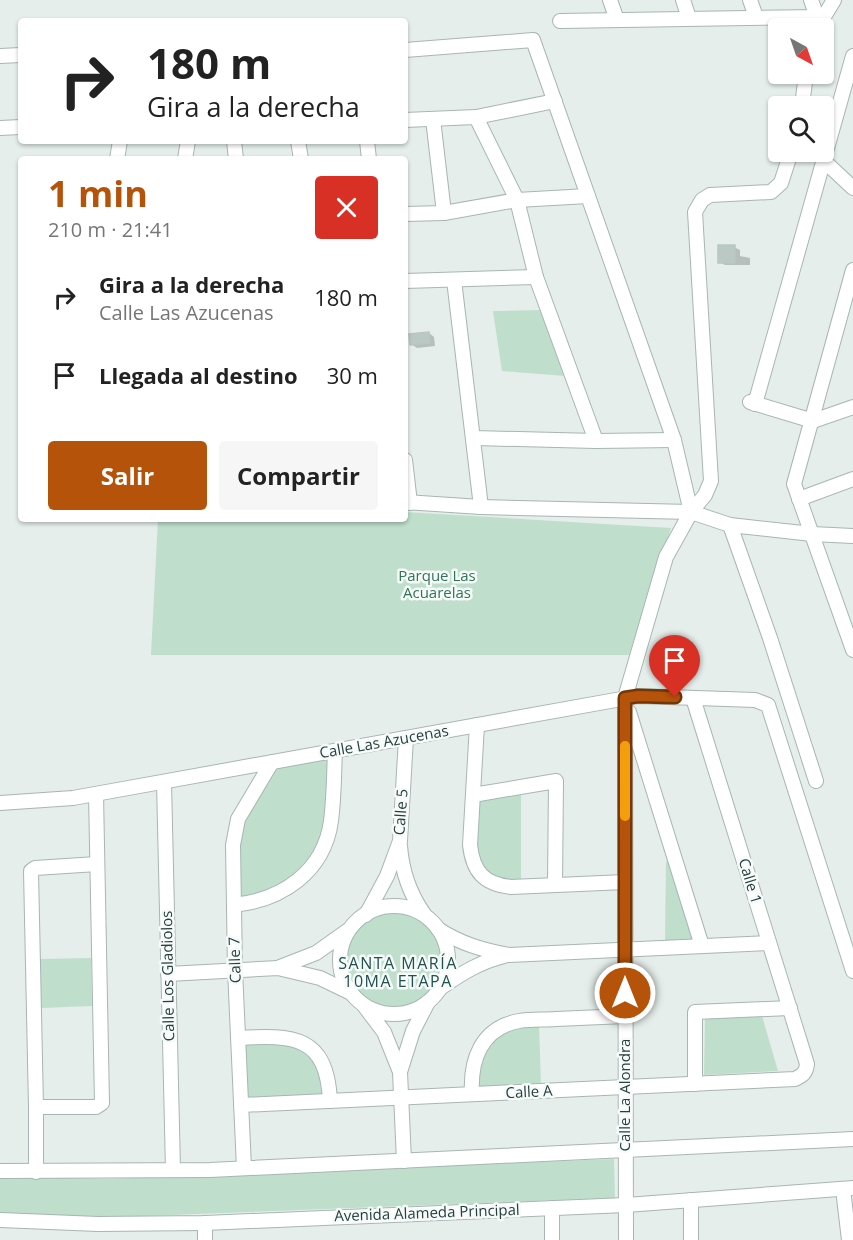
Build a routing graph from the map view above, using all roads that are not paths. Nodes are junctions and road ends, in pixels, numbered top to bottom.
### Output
1 (610, 0) edge
2 (683, 0) edge
3 (750, 0) edge
4 (811, 0) edge
5 (834, 0) edge
6 (756, 17) junction
7 (689, 18) junction
8 (823, 18) edge
9 (617, 20) junction
10 (560, 21) dead end
11 (408, 50) edge
12 (18, 55) edge
13 (0, 56) edge
14 (853, 56) edge
15 (555, 102) junction
16 (476, 117) junction
17 (433, 119) junction
18 (408, 120) edge
19 (834, 122) edge
20 (18, 127) edge
21 (0, 128) edge
22 (788, 162) edge
23 (822, 162) edge
24 (825, 162) edge
25 (853, 188) edge
26 (588, 196) junction
27 (517, 200) junction
28 (444, 213) junction
29 (408, 214) edge
30 (853, 270) edge
31 (536, 277) junction
32 (454, 280) junction
33 (408, 281) edge
34 (853, 407) edge
35 (813, 422) junction
36 (474, 438) junction
37 (674, 440) junction
38 (596, 441) junction
39 (853, 479) edge
40 (799, 499) junction
41 (408, 502) edge
42 (481, 507) junction
43 (691, 512) junction
44 (730, 525) junction
45 (812, 534) junction
46 (853, 536) edge
47 (849, 628) edge
48 (853, 650) edge
49 (625, 698) junction
50 (693, 698) junction
51 (477, 725) junction
52 (406, 738) junction
53 (335, 751) junction
54 (272, 762) junction
55 (648, 773) junction
56 (625, 777) junction
57 (164, 782) junction
58 (816, 782) dead end
59 (96, 794) junction
60 (473, 795) junction
61 (0, 803) edge
62 (400, 841) junction
63 (97, 864) junction
64 (625, 882) junction
65 (555, 885) junction
66 (234, 905) junction
67 (366, 915) junction
68 (426, 917) junction
69 (352, 927) junction
70 (438, 929) junction
71 (769, 943) junction
72 (702, 946) junction
73 (625, 949) junction
74 (509, 955) junction
75 (278, 968) junction
76 (235, 970) junction
77 (853, 971) edge
78 (168, 974) junction
79 (440, 989) junction
80 (351, 993) junction
81 (428, 1002) junction
82 (363, 1005) junction
83 (790, 1008) junction
84 (625, 1016) junction
85 (238, 1038) junction
86 (807, 1064) joint
87 (400, 1072) junction
88 (695, 1084) junction
89 (625, 1087) junction
90 (472, 1094) junction
91 (401, 1097) junction
92 (330, 1101) junction
93 (241, 1105) junction
94 (36, 1107) junction
95 (853, 1139) edge
96 (626, 1151) junction
97 (404, 1161) junction
98 (244, 1168) junction
99 (173, 1170) junction
100 (0, 1171) edge
101 (36, 1172) junction
102 (848, 1188) edge
103 (691, 1200) junction
104 (626, 1205) junction
105 (552, 1208) junction
106 (0, 1220) edge
107 (205, 1223) junction
108 (205, 1240) edge
109 (552, 1240) edge
110 (626, 1240) edge
111 (691, 1240) edge
112 (849, 1240) edge

1 - 9 street
2 - 7 street
3 - 6 street
4 - 6 street
5 - 8 street
6 - 7 street
7 - 9 street
9 - 10 street
11 - 15 street
12 - 13 street
14 - 19 street
15 - 16 street
15 - 26 street
16 - 17 street
16 - 27 street
17 - 18 street
17 - 28 street
20 - 21 street
22 - 43 street, Calle La Alondra
23 - 35 street
24 - 25 street
26 - 27 street
26 - 37 street
27 - 28 street
27 - 31 street
28 - 29 street
30 - 35 street
31 - 32 street
31 - 38 street
32 - 33 street
32 - 36 street
34 - 35 street
35 - 40 street
36 - 38 street
36 - 42 street
37 - 38 street
37 - 43 street
39 - 40 street
40 - 45 street
41 - 42 street
42 - 43 street
43 - 44 street
43 - 49 street, Calle La Alondra
44 - 45 street
44 - 58 street
45 - 46 street
45 - 47 street
47 - 48 street
49 - 50 street, Calle Las Azucenas
49 - 51 street, Calle Las Azucenas
49 - 55 street
49 - 56 street, Calle La Alondra
50 - 71 street, Calle 1
50 - 77 street, Calle Las Azucenas
51 - 52 street, Calle Las Azucenas
51 - 60 street
52 - 53 street, Calle Las Azucenas
52 - 62 street, Calle 5
53 - 54 street, Calle Las Azucenas
53 - 66 street
54 - 57 street, Calle Las Azucenas
54 - 66 street, Calle 7
55 - 56 street
55 - 72 street
56 - 64 street, Calle La Alondra
57 - 59 street, Calle Las Azucenas
57 - 78 street, Calle Los Gladiolos
59 - 61 street, Calle Las Azucenas
59 - 63 street
60 - 65 street
60 - 65 street
62 - 67 street, Calle 5
62 - 68 street
63 - 94 street
63 - 94 street
64 - 65 street
64 - 73 street, Calle La Alondra
66 - 76 street, Calle 7
67 - 68 street
67 - 69 street
68 - 70 street
69 - 75 street
69 - 80 street
70 - 74 street
70 - 79 street
71 - 72 street
71 - 83 street, Calle 1
72 - 73 street
73 - 74 street
73 - 84 street, Calle La Alondra
74 - 79 street
75 - 76 street
75 - 80 street
76 - 78 street
76 - 85 street, Calle 7
78 - 99 street, Calle Los Gladiolos
79 - 81 street
80 - 82 street
81 - 82 street
81 - 87 street
82 - 87 street
83 - 86 street, Calle 1
83 - 88 street
84 - 89 street, Calle La Alondra
84 - 90 street
85 - 92 street
85 - 93 street, Calle 7
86 - 88 street, Calle A
87 - 91 street
88 - 89 street, Calle A
89 - 90 street, Calle A
89 - 96 street, Calle La Alondra
90 - 91 street, Calle A
91 - 92 street, Calle A
91 - 97 street
92 - 93 street, Calle A
93 - 98 street, Calle 7
94 - 101 street
95 - 96 street
96 - 97 street
96 - 104 street, Calle La Alondra
97 - 98 street
98 - 99 street
99 - 101 street
100 - 101 street
102 - 103 street, Avenida Alameda Principal
102 - 112 street
103 - 104 street, Avenida Alameda Principal
103 - 111 street
104 - 105 street, Avenida Alameda Principal
104 - 110 street, Calle La Alondra
105 - 107 street, Avenida Alameda Principal
105 - 109 street
106 - 107 street, Avenida Alameda Principal
107 - 108 street

